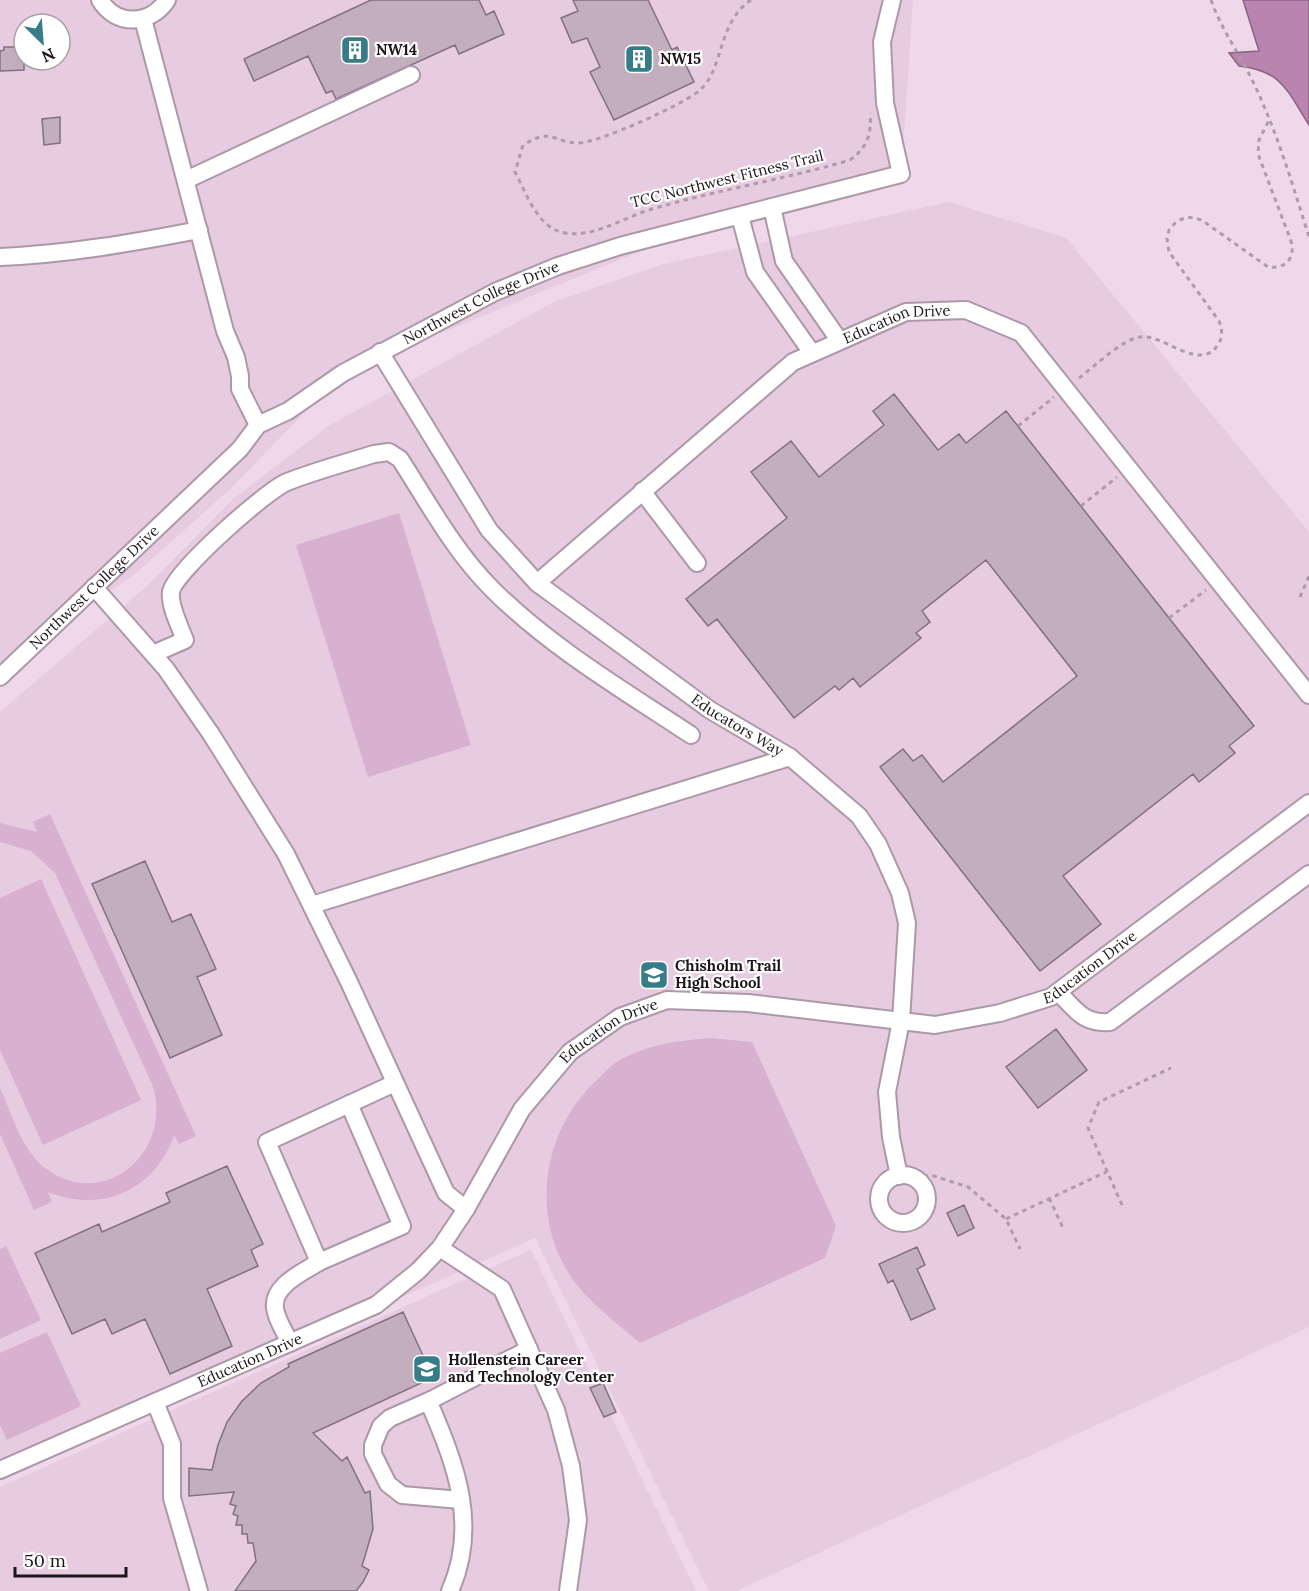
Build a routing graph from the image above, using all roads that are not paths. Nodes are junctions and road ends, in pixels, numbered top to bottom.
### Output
1 (100, 0) edge
2 (167, 0) edge
3 (892, 0) edge
4 (143, 19) junction
5 (411, 75) dead end
6 (186, 180) junction
7 (772, 207) junction
8 (740, 216) junction
9 (199, 230) junction
10 (0, 257) edge
11 (839, 340) junction
12 (380, 352) junction
13 (812, 353) junction
14 (258, 425) junction
15 (642, 491) junction
16 (697, 563) dead end
17 (537, 583) junction
18 (94, 586) junction
19 (153, 654) junction
20 (0, 677) edge
21 (1309, 695) edge
22 (691, 735) dead end
23 (790, 757) junction
24 (1309, 803) edge
25 (1309, 874) edge
26 (312, 904) junction
27 (1058, 992) junction
28 (901, 1021) junction
29 (395, 1083) junction
30 (349, 1104) junction
31 (907, 1177) road end
32 (466, 1209) junction
33 (440, 1248) junction
34 (319, 1262) junction
35 (290, 1343) junction
36 (529, 1349) junction
37 (431, 1400) junction
38 (155, 1402) junction
39 (0, 1470) edge
40 (461, 1500) junction
41 (199, 1591) edge
42 (450, 1591) edge
43 (568, 1591) edge

1 - 4 street
2 - 4 street
3 - 7 street, Northwest College Drive
4 - 6 street
5 - 6 street
6 - 9 street
7 - 8 street, Northwest College Drive
7 - 11 street
8 - 12 street, Northwest College Drive
8 - 13 street
9 - 10 street
9 - 14 street
11 - 13 street, Education Drive
11 - 21 street, Education Drive
12 - 14 street, Northwest College Drive
12 - 17 street, Educators Way
13 - 15 street, Education Drive
14 - 18 street, Northwest College Drive
15 - 16 street
15 - 17 street, Education Drive
17 - 23 street, Educators Way
18 - 19 street
18 - 20 street, Northwest College Drive
19 - 22 street
19 - 26 street
23 - 26 street
23 - 28 street, Educators Way
24 - 27 street, Education Drive
25 - 27 street
26 - 29 street
27 - 28 street, Education Drive
28 - 31 street, Educators Way
28 - 32 street, Education Drive
29 - 30 street
29 - 32 street
30 - 34 street
30 - 34 street
32 - 33 street, Education Drive
33 - 35 street, Education Drive
33 - 36 street
34 - 35 street
35 - 38 street, Education Drive
36 - 37 street
36 - 43 street
37 - 40 street
37 - 40 street
38 - 39 street, Education Drive
38 - 41 street
40 - 42 street

